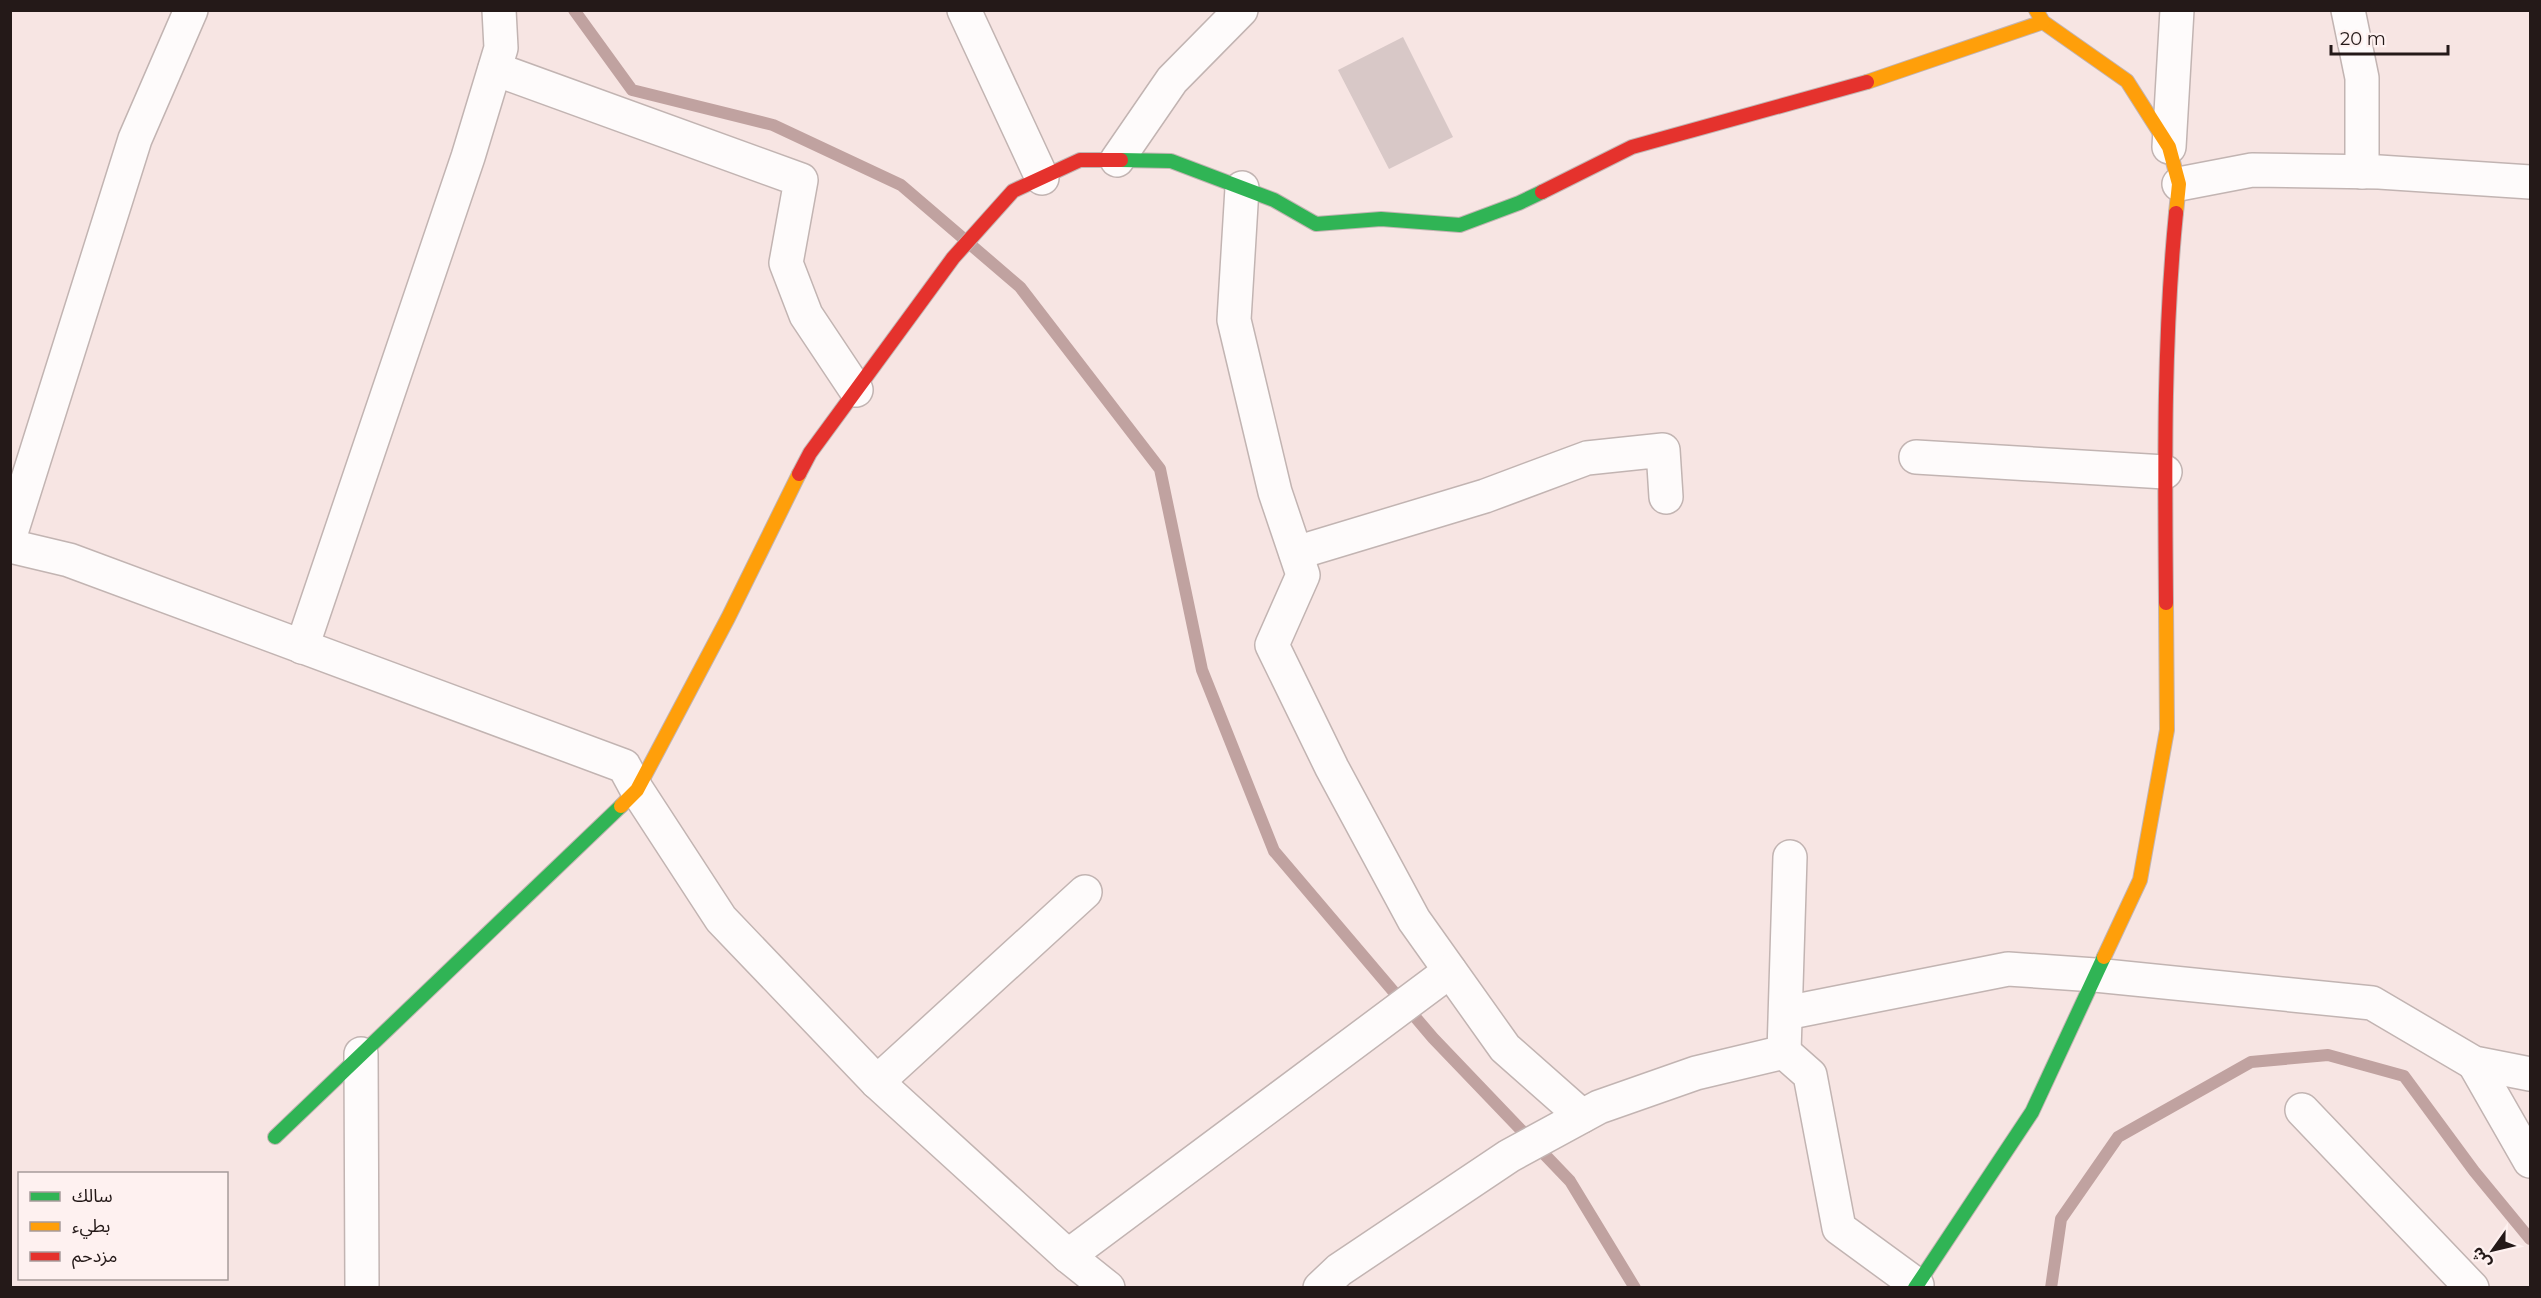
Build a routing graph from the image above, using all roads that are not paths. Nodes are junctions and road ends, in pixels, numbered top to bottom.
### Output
1 (191, 10) edge
2 (499, 10) edge
3 (964, 10) edge
4 (1241, 10) edge
5 (2177, 10) edge
6 (2348, 10) edge
7 (2039, 16) edge
8 (495, 69) junction
9 (2169, 147) junction
10 (1117, 160) junction
11 (2362, 172) junction
12 (1042, 178) junction
13 (2530, 182) edge
14 (2179, 184) junction
15 (1242, 188) junction
16 (856, 390) junction
17 (1916, 457) dead end
18 (2165, 472) junction
19 (1666, 497) dead end
20 (10, 536) edge
21 (10, 546) edge
22 (1296, 553) junction
23 (302, 647) junction
24 (637, 790) junction
25 (1790, 857) dead end
26 (1085, 892) dead end
27 (1450, 971) junction
28 (2095, 975) junction
29 (1785, 1013) junction
30 (1784, 1053) junction
31 (361, 1054) junction
32 (2474, 1063) junction
33 (2530, 1074) edge
34 (877, 1082) junction
35 (2302, 1110) dead end
36 (1582, 1116) junction
37 (275, 1137) dead end
38 (2530, 1161) edge
39 (1068, 1256) junction
40 (1916, 1286) edge
41 (362, 1287) edge
42 (1108, 1287) edge
43 (1320, 1287) edge
44 (2472, 1287) edge

1 - 20 street
2 - 8 street
3 - 12 street
4 - 10 street
5 - 9 street
6 - 11 street
7 - 9 street
7 - 15 street
8 - 16 street
8 - 23 street
9 - 14 street
10 - 12 street
10 - 15 street
11 - 13 street
11 - 14 street
12 - 16 street
14 - 18 street
15 - 22 street
16 - 24 street
17 - 18 street
18 - 28 street
19 - 22 street
21 - 23 street
22 - 27 street
23 - 24 street
24 - 31 street
24 - 34 street
25 - 29 street
26 - 34 street
27 - 36 street
27 - 39 street
28 - 29 street
28 - 32 street
28 - 40 street
29 - 30 street
30 - 36 street
30 - 40 street
31 - 37 street
31 - 41 street
32 - 33 street
32 - 38 street
34 - 39 street
35 - 44 street
36 - 43 street
39 - 42 street

